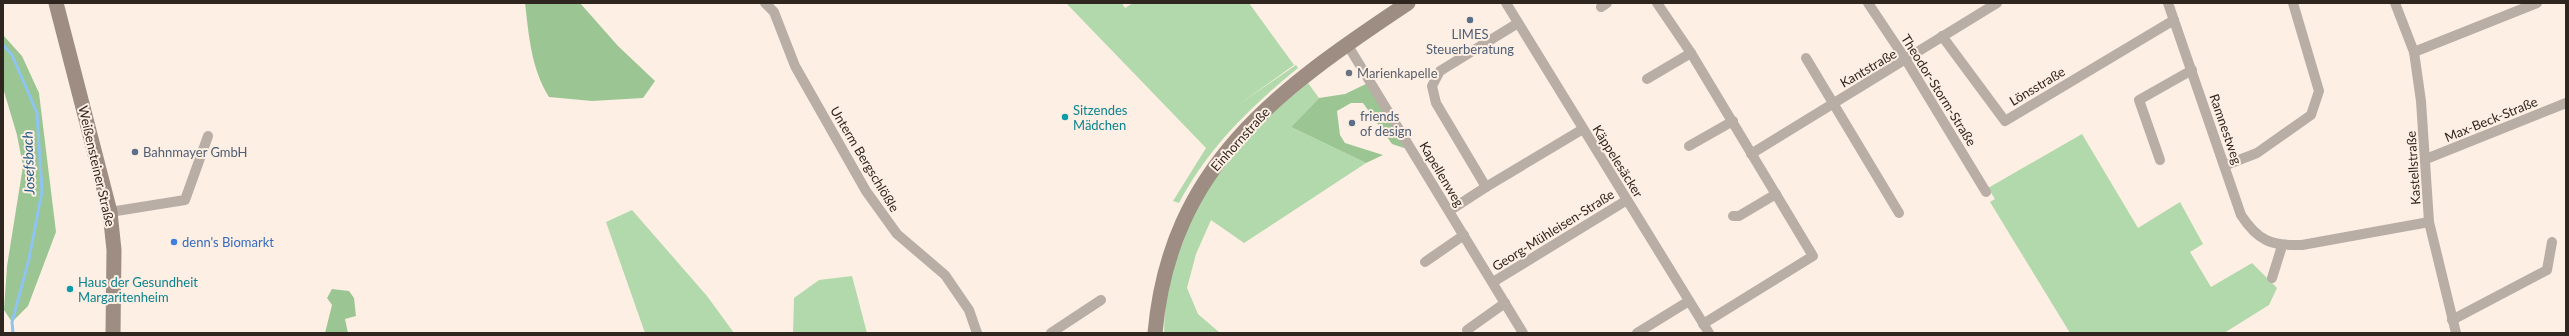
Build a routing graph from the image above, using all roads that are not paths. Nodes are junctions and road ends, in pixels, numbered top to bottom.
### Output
1 (56, 3) edge
2 (765, 3) edge
3 (1408, 3) edge
4 (1506, 3) edge
5 (1657, 3) edge
6 (1868, 3) edge
7 (1997, 3) edge
8 (2168, 3) edge
9 (2293, 3) edge
10 (2395, 3) edge
11 (2537, 3) edge
12 (2174, 20) junction
13 (1518, 23) junction
14 (1942, 36) junction
15 (1347, 44) junction
16 (2414, 52) junction
17 (1691, 53) junction
18 (1806, 58) dead end
19 (1906, 60) junction
20 (2192, 70) junction
21 (1647, 79) dead end
22 (1833, 103) junction
23 (2566, 103) edge
24 (1732, 121) junction
25 (1583, 129) junction
26 (208, 136) dead end
27 (1689, 146) dead end
28 (1751, 154) junction
29 (2160, 160) dead end
30 (2426, 160) junction
31 (2226, 165) junction
32 (1486, 187) junction
33 (1986, 192) dead end
34 (1776, 194) junction
35 (1627, 200) junction
36 (1449, 211) junction
37 (110, 212) junction
38 (1898, 213) dead end
39 (1733, 216) dead end
40 (2429, 222) junction
41 (1464, 235) junction
42 (2552, 242) dead end
43 (2282, 246) junction
44 (1425, 262) dead end
45 (2272, 278) dead end
46 (1493, 282) junction
47 (1101, 300) dead end
48 (1689, 301) junction
49 (1505, 303) junction
50 (2452, 320) junction
51 (1706, 329) edge
52 (1467, 330) dead end
53 (113, 333) edge
54 (977, 333) edge
55 (1051, 333) edge
56 (1155, 333) edge
57 (1523, 333) edge
58 (1637, 333) edge
59 (2456, 333) edge

1 - 37 main road, Weißensteiner Straße
2 - 54 street, Unterm Bergschlößle
3 - 15 main road, Einhornstraße
4 - 13 street, Käppelesäcker
5 - 17 street
6 - 19 street, Theodor-Storm-Straße
7 - 14 street, Kantstraße
8 - 12 street, Ramnestweg
9 - 31 street
10 - 16 street, Kastellstraße
11 - 16 street
12 - 14 street, Lönsstraße
12 - 20 street, Ramnestweg
13 - 25 street, Käppelesäcker
13 - 32 street
14 - 19 street, Kantstraße
15 - 36 street, Kapellenweg
15 - 56 main road, Einhornstraße
16 - 30 street, Kastellstraße
17 - 21 street
17 - 24 street
18 - 22 street
19 - 22 street, Kantstraße
19 - 33 street, Theodor-Storm-Straße
20 - 29 street
20 - 31 street, Ramnestweg
22 - 28 street, Kantstraße
22 - 38 street
23 - 30 street, Max-Beck-Straße
24 - 27 street
24 - 28 street
25 - 32 street
25 - 35 street, Käppelesäcker
26 - 37 street
28 - 34 street
30 - 40 street, Kastellstraße
31 - 43 street, Ramnestweg
32 - 36 street
34 - 39 street
34 - 51 street
35 - 46 street, Georg-Mühleisen-Straße
35 - 48 street, Käppelesäcker
36 - 41 street, Kapellenweg
37 - 53 main road, Weißensteiner Straße
40 - 43 street, Ramnestweg
40 - 50 street, Kastellstraße
41 - 44 street
41 - 46 street, Georg-Mühleisen-Straße
42 - 50 street
43 - 45 street
46 - 49 street, Georg-Mühleisen-Straße
47 - 55 street
48 - 51 street, Käppelesäcker
48 - 58 street
49 - 52 street
49 - 57 street, Georg-Mühleisen-Straße
50 - 59 street, Kastellstraße

